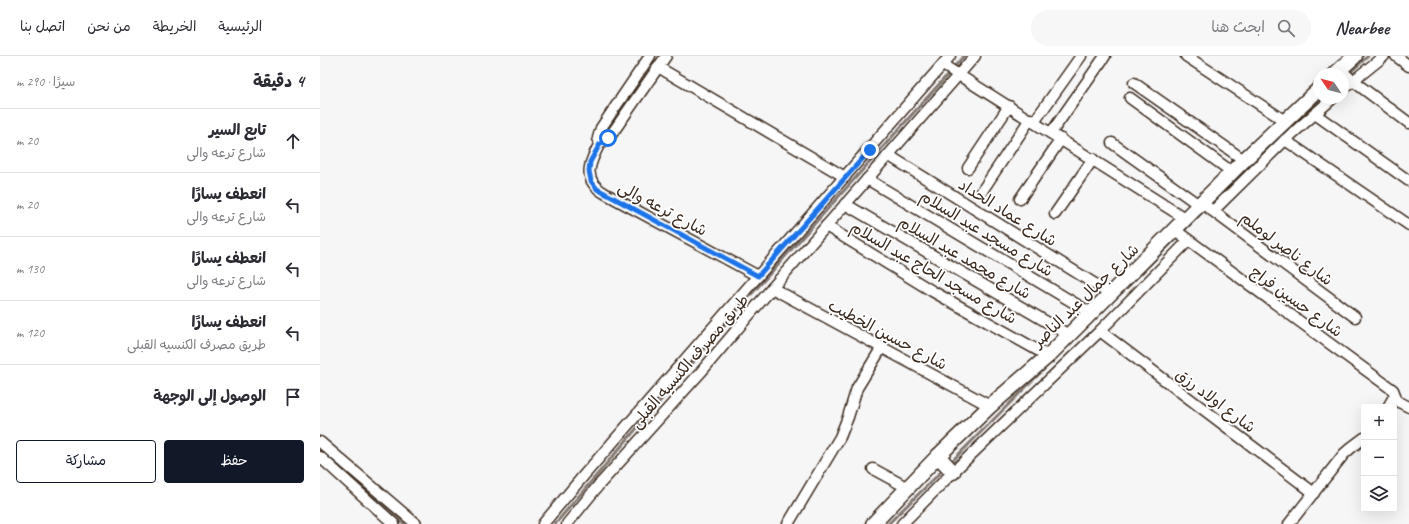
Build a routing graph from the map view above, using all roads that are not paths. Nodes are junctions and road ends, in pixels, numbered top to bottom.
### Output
1 (650, 56) edge
2 (666, 56) edge
3 (975, 56) edge
4 (1081, 56) edge
5 (1105, 56) edge
6 (1186, 56) edge
7 (1356, 56) edge
8 (1384, 56) edge
9 (1396, 56) edge
10 (944, 60) edge
11 (1409, 66) edge
12 (658, 67) junction
13 (1348, 68) edge
14 (1349, 72) edge
15 (959, 74) junction
16 (1349, 78) edge
17 (1134, 83) dead end
18 (1313, 95) edge
19 (1130, 98) dead end
20 (1326, 104) edge
21 (1009, 106) junction
22 (1315, 114) junction
23 (1032, 121) junction
24 (1285, 121) junction
25 (1409, 123) edge
26 (1051, 133) junction
27 (1061, 139) junction
28 (1285, 140) junction
29 (1112, 143) dead end
30 (600, 144) junction
31 (870, 150) junction
32 (886, 157) junction
33 (1093, 159) junction
34 (1244, 160) junction
35 (968, 168) dead end
36 (1232, 172) junction
37 (845, 178) junction
38 (867, 179) junction
39 (1409, 181) edge
40 (982, 191) dead end
41 (1020, 199) dead end
42 (846, 204) junction
43 (1205, 206) junction
44 (1055, 214) dead end
45 (1186, 219) junction
46 (1409, 225) edge
47 (826, 226) junction
48 (1180, 235) junction
49 (758, 276) junction
50 (772, 288) junction
51 (1111, 294) junction
52 (1092, 313) junction
53 (1355, 317) dead end
54 (1100, 331) junction
55 (1069, 335) junction
56 (882, 347) junction
57 (1048, 356) junction
58 (1391, 403) edge
59 (990, 406) junction
60 (1409, 407) edge
61 (1361, 440) edge
62 (320, 442) edge
63 (320, 457) edge
64 (945, 464) junction
65 (873, 469) dead end
66 (908, 488) junction
67 (1314, 493) junction
68 (394, 524) edge
69 (416, 524) edge
70 (543, 524) edge
71 (567, 524) edge
72 (788, 524) edge
73 (873, 524) edge
74 (902, 524) edge
75 (1289, 524) edge

1 - 30 street, شارع ترعه والى
2 - 12 street, شارع ترعه والى
3 - 15 street, طريق مصرف الكنسيه القبلى
4 - 23 street
5 - 26 street
6 - 24 street
7 - 13 street
8 - 14 street
9 - 11 street
10 - 15 street
10 - 31 street, طريق مصرف الكنسيه القبلى
12 - 30 street, شارع ترعه والى
12 - 37 street
15 - 21 street
15 - 32 street, طريق مصرف الكنسيه القبلى
16 - 25 street
17 - 34 street
18 - 24 street, شارع جمال عبد الناصر
19 - 36 street
20 - 22 street, شارع جمال عبد الناصر
21 - 23 street
21 - 35 street
22 - 28 street, شارع جمال عبد الناصر
22 - 39 street
23 - 26 street
23 - 40 street
24 - 34 street, شارع جمال عبد الناصر
26 - 27 street
27 - 33 street
27 - 41 street
28 - 43 street, شارع جمال عبد الناصر
28 - 46 street
29 - 43 street, شارع ناصر لوملم
30 - 49 street, شارع ترعه والى
31 - 32 street, شارع عماد الحداد
31 - 37 street, طريق مصرف الكنسيه القبلى
32 - 38 street, طريق مصرف الكنسيه القبلى
32 - 51 street, شارع عماد الحداد
33 - 44 street
33 - 45 street
34 - 36 street, شارع جمال عبد الناصر
36 - 43 street, شارع جمال عبد الناصر
37 - 49 street, طريق مصرف الكنسيه القبلى
38 - 42 street, طريق مصرف الكنسيه القبلى
38 - 52 street, شارع مسجد عبد السلام
42 - 47 street, طريق مصرف الكنسيه القبلى
42 - 55 street, شارع محمد عبد السلام
43 - 45 street, شارع جمال عبد الناصر
43 - 53 street, شارع ناصر لوملم
45 - 48 street, شارع جمال عبد الناصر
47 - 50 street, طريق مصرف الكنسيه القبلى
47 - 57 street, شارع مسجد الحاج عبد السلام
48 - 51 street, شارع جمال عبد الناصر
48 - 54 street, شارع جمال عبد الناصر
48 - 58 street, شارع حسين فراج
49 - 70 street, طريق مصرف الكنسيه القبلى
50 - 56 street, شارع حسين الخطيب
50 - 71 street, طريق مصرف الكنسيه القبلى
51 - 52 street, شارع جمال عبد الناصر
52 - 55 street, شارع جمال عبد الناصر
54 - 64 street, شارع جمال عبد الناصر
54 - 67 street, شارع اولاد رزق
55 - 57 street, شارع جمال عبد الناصر
56 - 59 street, شارع حسين الخطيب
56 - 72 street
57 - 59 street, شارع جمال عبد الناصر
58 - 60 street
59 - 64 street, شارع جمال عبد الناصر
61 - 67 street
62 - 69 street
63 - 68 street
64 - 66 street, شارع جمال عبد الناصر
64 - 74 street, شارع جمال عبد الناصر
65 - 66 street
66 - 73 street, شارع جمال عبد الناصر
67 - 75 street

